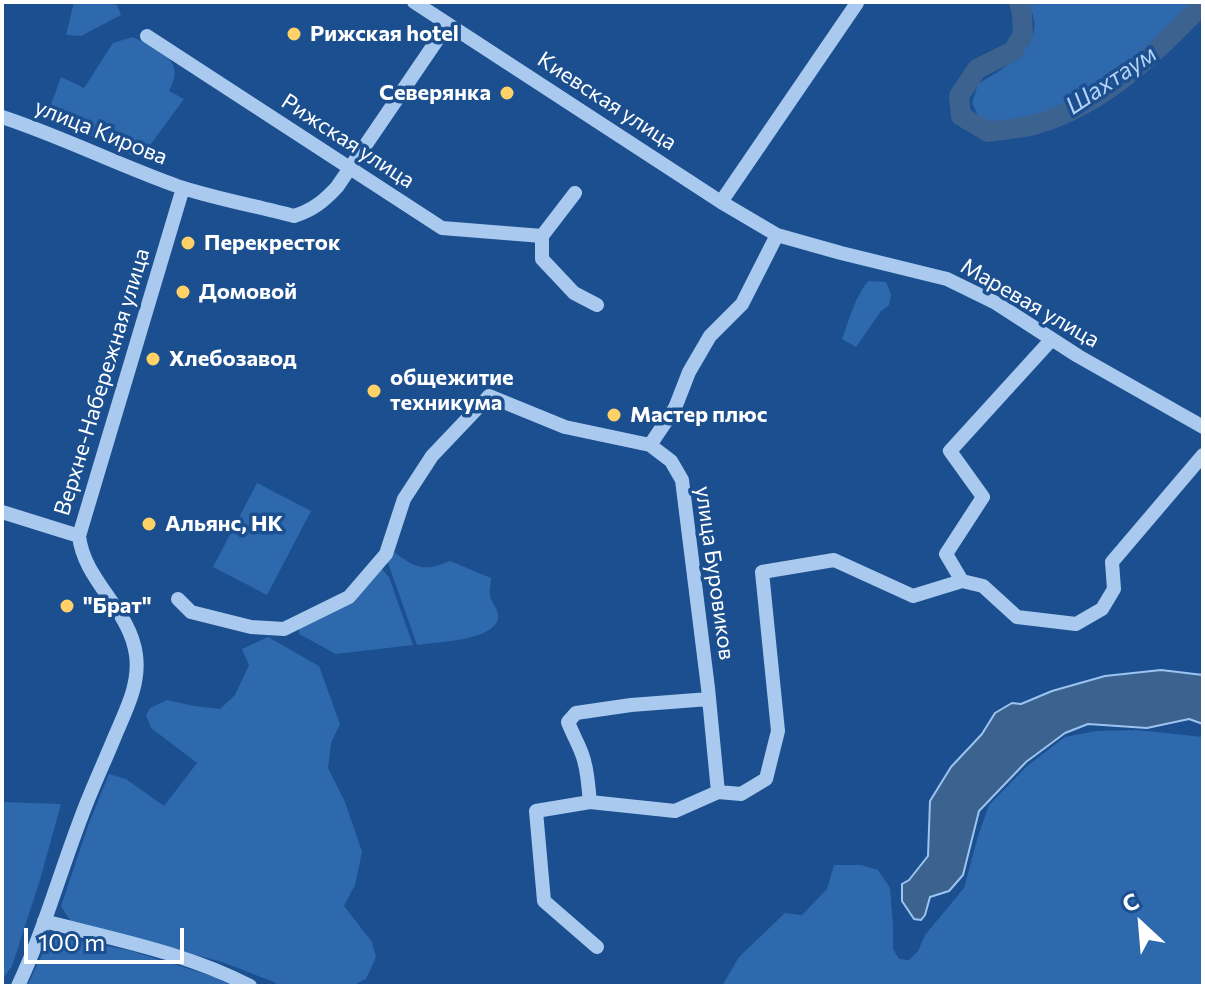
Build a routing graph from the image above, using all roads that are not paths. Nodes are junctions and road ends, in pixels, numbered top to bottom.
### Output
1 (414, 2) edge
2 (857, 3) edge
3 (448, 24) junction
4 (147, 36) dead end
5 (2, 117) edge
6 (350, 168) junction
7 (183, 188) junction
8 (575, 193) dead end
9 (721, 202) junction
10 (777, 235) junction
11 (542, 236) junction
12 (597, 305) dead end
13 (1052, 339) junction
14 (1203, 427) edge
15 (650, 445) junction
16 (1203, 455) edge
17 (2, 512) edge
18 (79, 536) junction
19 (962, 581) junction
20 (178, 599) dead end
21 (709, 699) junction
22 (718, 792) junction
23 (590, 802) junction
24 (44, 921) junction
25 (597, 947) dead end
26 (18, 986) edge
27 (250, 986) edge

1 - 3 street, Киевская улица
2 - 9 street
3 - 6 street, улица Кирова
3 - 9 street, Киевская улица
4 - 6 street, Рижская улица
5 - 7 street, улица Кирова
6 - 7 street, улица Кирова
6 - 11 street, Рижская улица
7 - 18 street, Верхне-Набережная улица
8 - 11 street
9 - 10 street, Киевская улица
10 - 13 street, Маревая улица
10 - 15 street
11 - 12 street
13 - 14 street, Маревая улица
13 - 19 street
15 - 20 street
15 - 21 street, улица Буровиков
16 - 19 street
17 - 18 street
18 - 24 street, Верхне-Набережная улица
19 - 22 street
21 - 22 street, улица Буровиков
21 - 23 street
22 - 23 street
23 - 25 street
24 - 26 street, Верхне-Набережная улица
24 - 27 street

